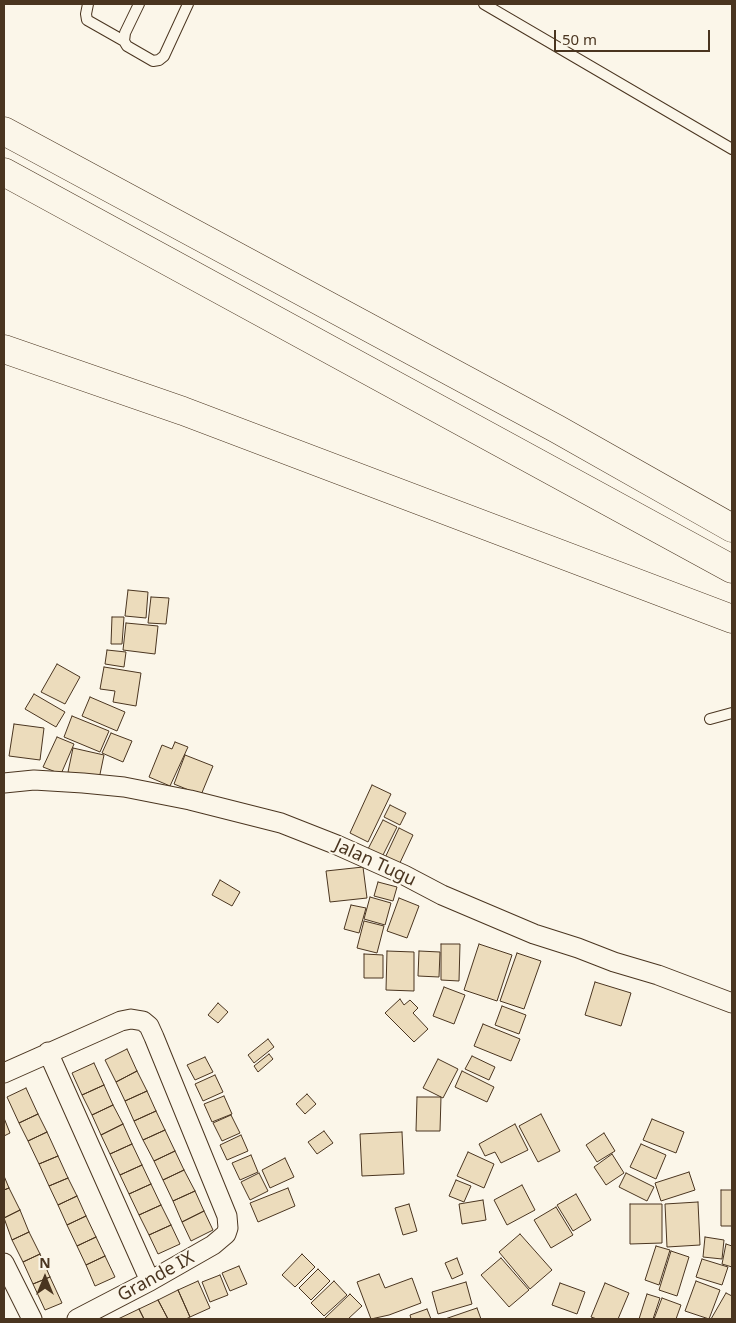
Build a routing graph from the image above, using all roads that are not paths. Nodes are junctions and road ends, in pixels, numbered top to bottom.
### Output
1 (88, 4) edge
2 (139, 4) edge
3 (188, 4) edge
4 (484, 4) edge
5 (124, 41) junction
6 (4, 131) edge
7 (732, 149) edge
8 (4, 172) edge
9 (4, 349) edge
10 (732, 528) edge
11 (732, 568) edge
12 (732, 619) edge
13 (732, 713) edge
14 (710, 718) dead end
15 (4, 783) edge
16 (732, 1002) edge
17 (48, 1052) junction
18 (4, 1073) edge
19 (4, 1263) edge
20 (150, 1281) junction
21 (32, 1319) edge
22 (77, 1319) edge

1 - 5 lane
2 - 5 lane
3 - 5 lane
4 - 7 lane
6 - 10 highway
8 - 11 highway
9 - 12 highway
13 - 14 lane
15 - 16 street, Jalan Tugu
17 - 18 street
17 - 20 street
17 - 20 street, Grande IX
19 - 21 street
20 - 22 street, Grande IX

